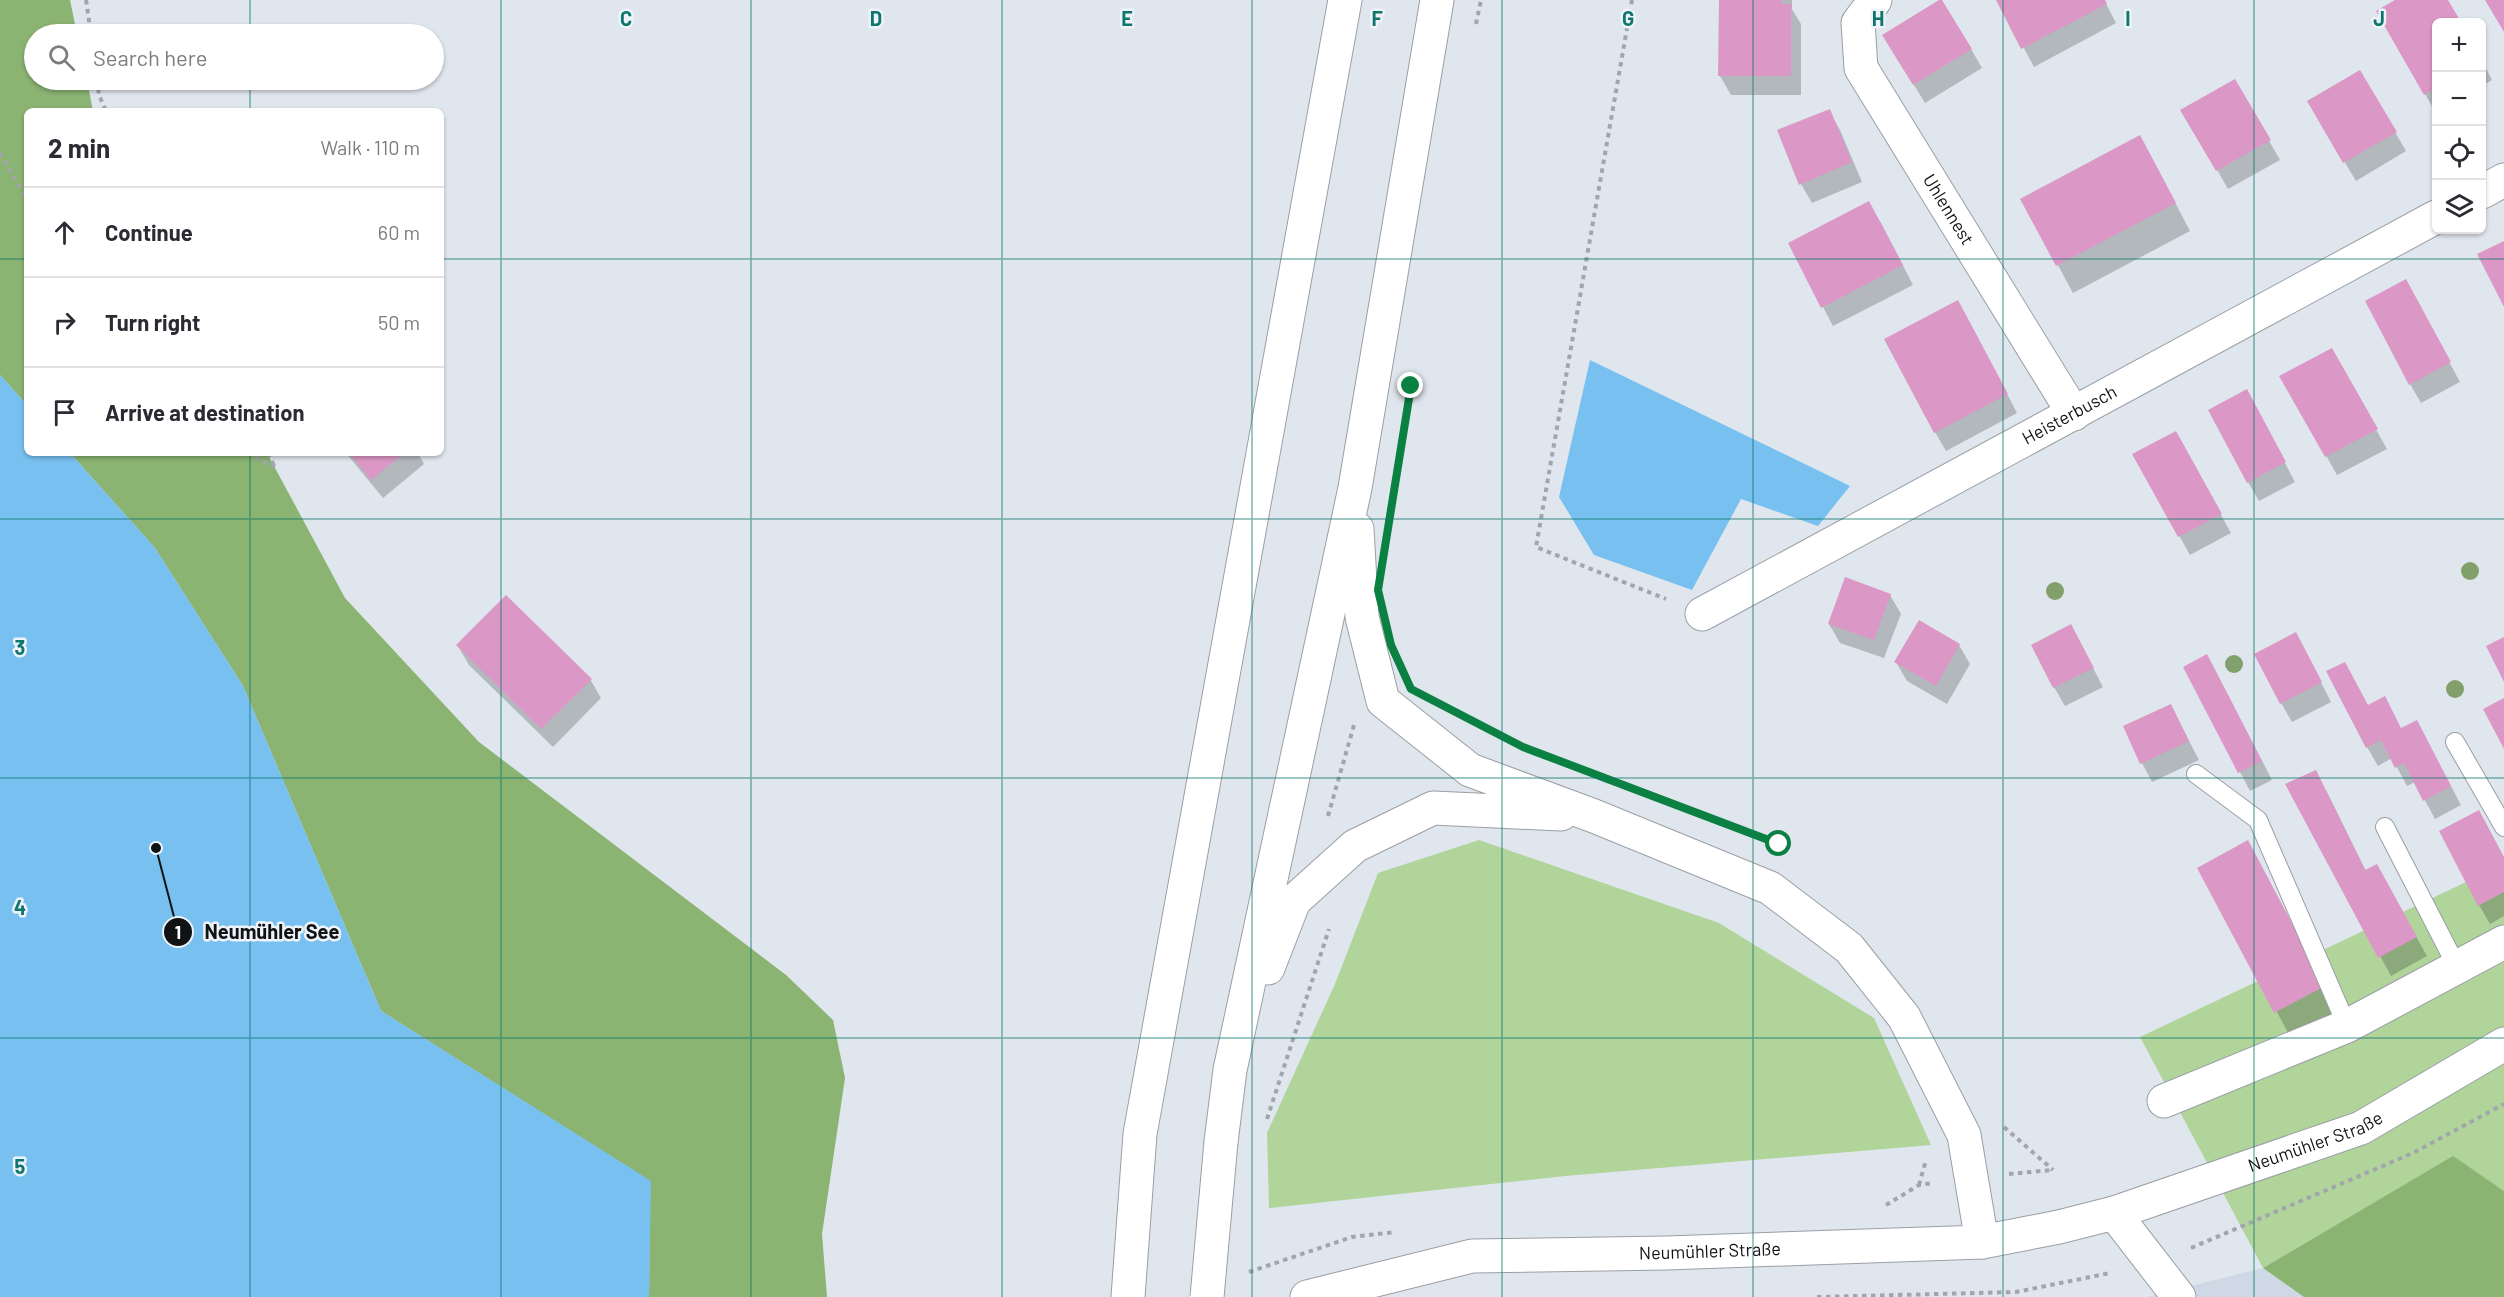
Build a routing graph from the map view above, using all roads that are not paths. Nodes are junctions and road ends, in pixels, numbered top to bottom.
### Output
1 (1345, 0) edge
2 (1437, 0) edge
3 (1875, 0) edge
4 (2504, 180) edge
5 (2486, 189) edge
6 (2432, 219) edge
7 (2074, 414) junction
8 (1354, 488) junction
9 (1702, 614) road end
10 (2455, 742) dead end
11 (2196, 774) dead end
12 (1594, 816) junction
13 (2385, 827) dead end
14 (2504, 827) edge
15 (2504, 942) edge
16 (2457, 968) junction
17 (2347, 1026) junction
18 (2504, 1044) edge
19 (1230, 1070) junction
20 (2164, 1101) dead end
21 (2114, 1213) junction
22 (1982, 1242) junction
23 (1128, 1297) edge
24 (1207, 1297) edge
25 (1307, 1297) edge
26 (2179, 1297) edge

1 - 23 main road
2 - 8 main road
3 - 7 main road, Uhlennest
4 - 5 main road
6 - 7 main road, Heisterbusch
7 - 9 main road, Heisterbusch
8 - 12 main road
8 - 19 main road
10 - 14 lane
11 - 17 lane
12 - 19 main road
12 - 22 main road
13 - 16 lane
15 - 16 main road
16 - 17 main road
17 - 20 main road
18 - 21 main road, Neumühler Straße
19 - 24 main road, bridge
21 - 22 main road, Neumühler Straße
21 - 26 main road
22 - 25 main road, Neumühler Straße

